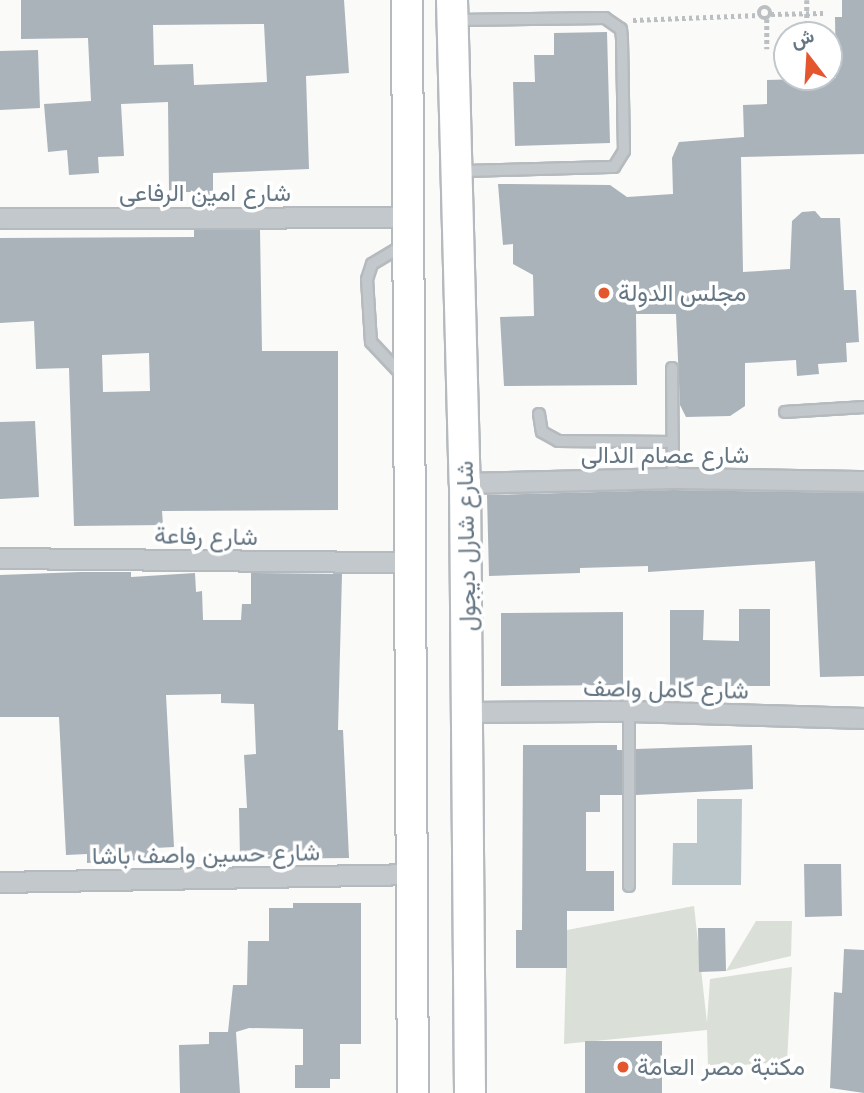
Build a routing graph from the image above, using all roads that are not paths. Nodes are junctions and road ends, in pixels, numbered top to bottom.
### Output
1 (407, 0) edge
2 (452, 10) edge
3 (457, 171) junction
4 (0, 218) edge
5 (410, 228) junction
6 (672, 368) dead end
7 (411, 391) junction
8 (864, 407) edge
9 (785, 412) dead end
10 (539, 414) dead end
11 (673, 442) junction
12 (673, 478) junction
13 (864, 481) edge
14 (466, 483) junction
15 (0, 558) edge
16 (412, 562) junction
17 (629, 711) junction
18 (467, 712) junction
19 (864, 718) edge
20 (412, 874) junction
21 (0, 882) edge
22 (629, 886) dead end
23 (413, 1093) edge
24 (470, 1093) edge

1 - 5 main road
2 - 3 main road, شارع شارل ديجول
2 - 3 lane
3 - 14 main road, شارع شارل ديجول
4 - 5 street, شارع امين الرفاعى
5 - 7 main road
5 - 7 lane
6 - 11 lane
7 - 16 main road
8 - 9 lane
10 - 11 lane
11 - 12 lane
12 - 13 street, شارع عصام الدالى
12 - 14 street, شارع عصام الدالى
14 - 18 main road, شارع شارل ديجول
15 - 16 street, شارع رفاعة
16 - 20 main road
17 - 18 street, شارع كامل واصف
17 - 19 street, شارع كامل واصف
17 - 22 lane
18 - 24 main road, شارع شارل ديجول
20 - 21 street, شارع حسين واصف باشا
20 - 23 main road

